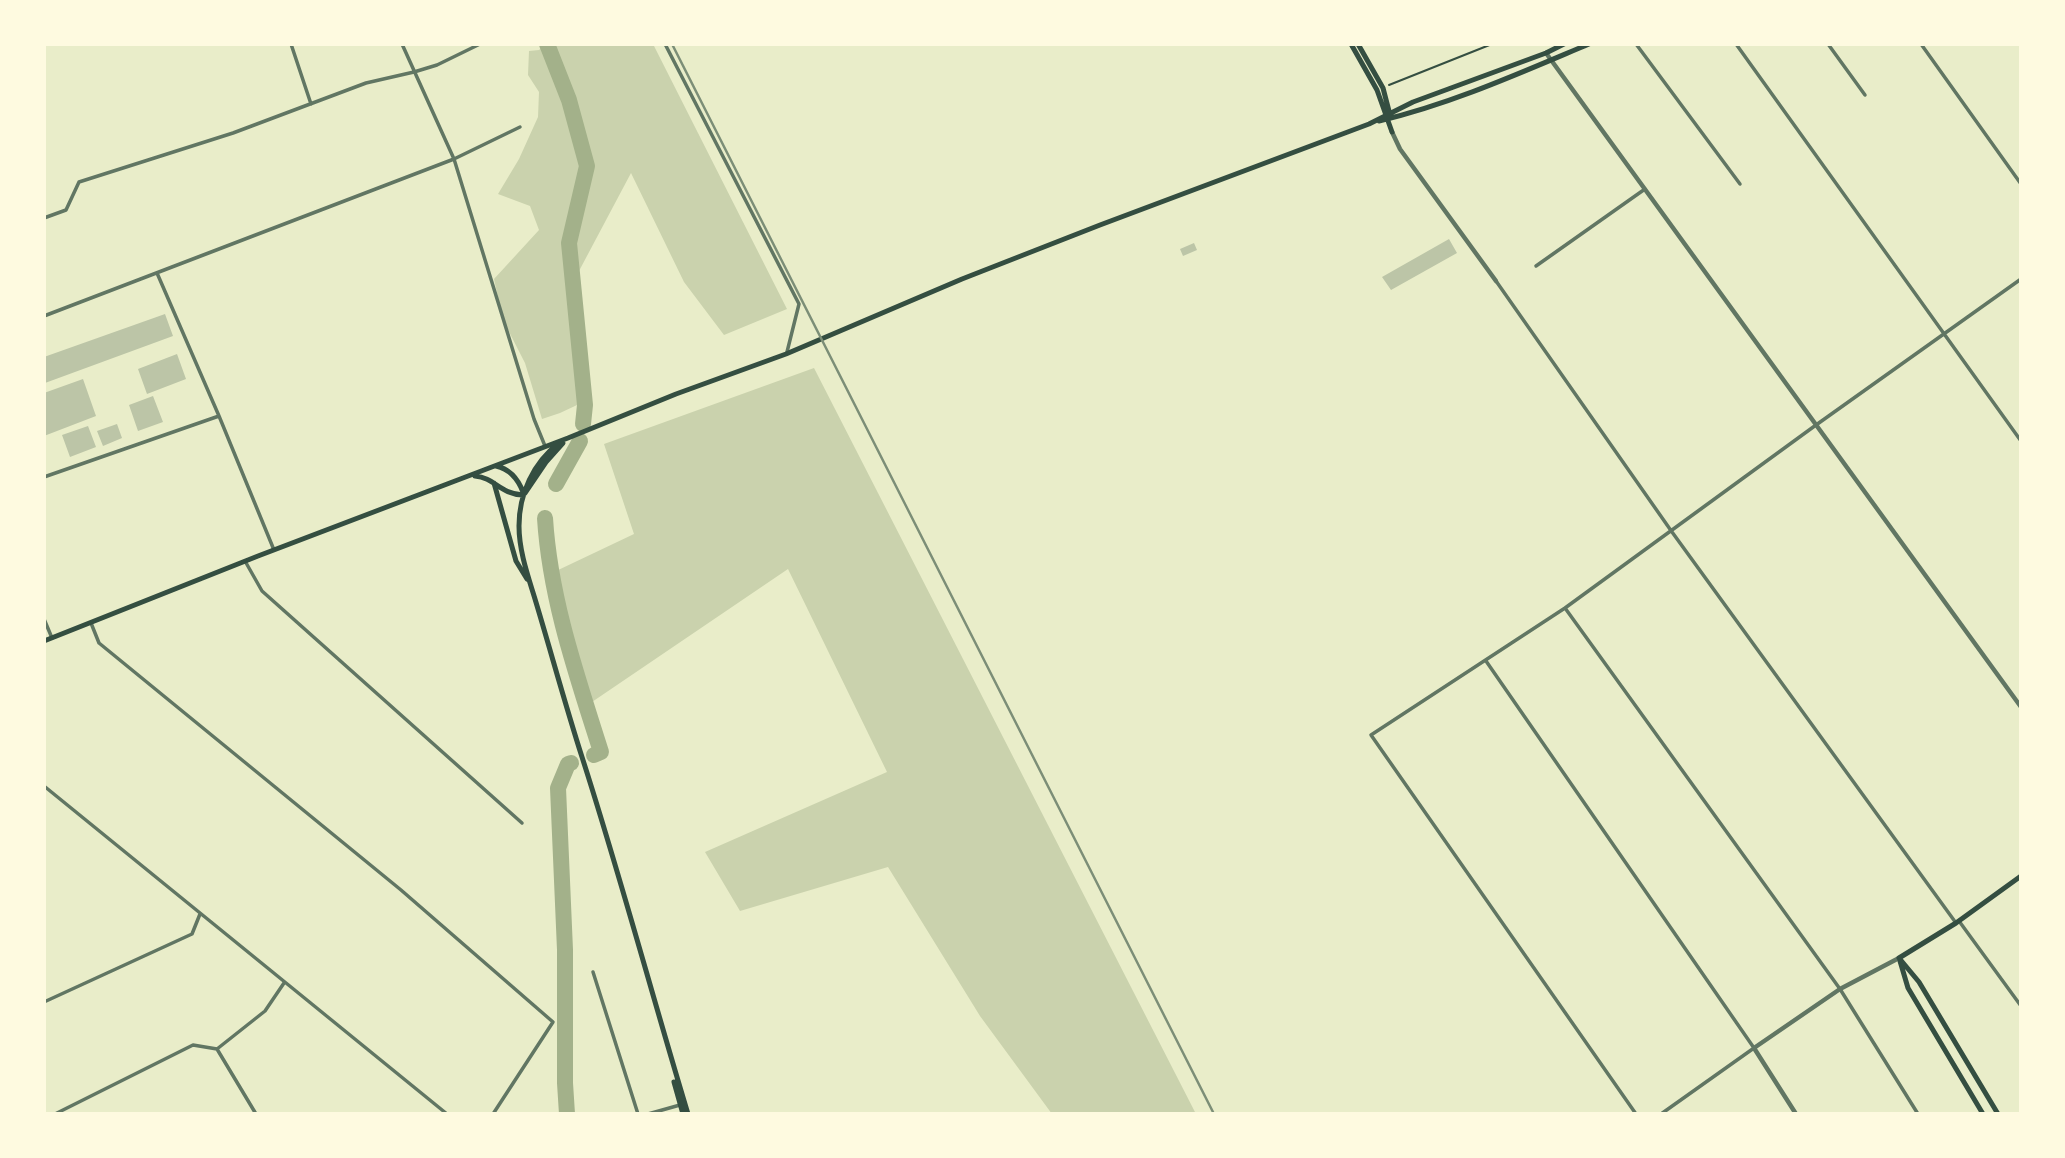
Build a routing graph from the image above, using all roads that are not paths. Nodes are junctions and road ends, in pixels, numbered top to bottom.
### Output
1 (291, 44) edge
2 (402, 44) edge
3 (480, 44) edge
4 (665, 44) edge
5 (1351, 44) edge
6 (1359, 44) edge
7 (1564, 44) edge
8 (1589, 44) edge
9 (1636, 44) edge
10 (1736, 44) edge
11 (1828, 44) edge
12 (1922, 44) edge
13 (1546, 52) junction
14 (1550, 61) junction
15 (414, 72) junction
16 (1865, 95) dead end
17 (311, 104) junction
18 (1389, 117) junction
19 (520, 127) dead end
20 (1392, 132) joint
21 (454, 159) junction
22 (1740, 184) dead end
23 (2021, 184) edge
24 (1645, 189) junction
25 (44, 218) edge
26 (1536, 266) dead end
27 (157, 273) junction
28 (2021, 279) edge
29 (1496, 281) joint
30 (44, 316) edge
31 (1944, 334) junction
32 (786, 354) junction
33 (219, 416) junction
34 (1816, 425) junction
35 (568, 438) junction
36 (2021, 441) edge
37 (545, 446) junction
38 (495, 466) junction
39 (468, 476) junction
40 (44, 477) edge
41 (494, 483) junction
42 (523, 495) junction
43 (1672, 532) junction
44 (274, 550) junction
45 (245, 561) junction
46 (530, 583) junction
47 (1565, 608) junction
48 (44, 619) edge
49 (91, 622) junction
50 (52, 638) junction
51 (44, 641) edge
52 (1486, 661) junction
53 (2021, 706) edge
54 (44, 786) edge
55 (522, 823) dead end
56 (2021, 876) edge
57 (200, 914) junction
58 (1958, 922) junction
59 (1899, 958) junction
60 (593, 972) dead end
61 (284, 983) junction
62 (1840, 989) junction
63 (44, 1002) edge
64 (2021, 1006) edge
65 (1754, 1048) junction
66 (217, 1049) junction
67 (682, 1104) junction
68 (55, 1114) edge
69 (257, 1114) edge
70 (446, 1114) edge
71 (493, 1114) edge
72 (638, 1114) edge
73 (648, 1114) edge
74 (686, 1114) edge
75 (1636, 1114) edge
76 (1661, 1114) edge
77 (1796, 1114) edge
78 (1918, 1114) edge
79 (1983, 1114) edge
80 (1998, 1114) edge

1 - 17 street
2 - 15 street
3 - 15 street
4 - 32 street
5 - 18 main road
6 - 18 main road
7 - 13 main road
8 - 14 main road
9 - 22 street
10 - 31 street
11 - 16 street
12 - 23 street
13 - 14 street
13 - 18 main road
14 - 18 main road
14 - 24 street
15 - 17 street
15 - 21 street
17 - 25 street
18 - 20 main road
18 - 32 main road
19 - 21 street
20 - 29 street
21 - 27 street
21 - 37 street
24 - 26 street
24 - 34 street
27 - 30 street
27 - 33 street
28 - 31 street
29 - 43 street
31 - 34 street
31 - 36 street
32 - 35 main road
33 - 40 street
33 - 44 street
34 - 43 street
34 - 53 street
35 - 37 main road
35 - 42 main road
37 - 38 main road
38 - 39 main road
38 - 42 main road
39 - 41 main road
39 - 44 main road
41 - 42 main road
41 - 46 main road
42 - 46 main road
43 - 47 street
43 - 58 street
44 - 45 main road
45 - 49 main road
45 - 55 street
46 - 67 main road
47 - 52 street
47 - 62 street
48 - 50 street
49 - 50 main road
49 - 71 street
50 - 51 main road
52 - 65 street
52 - 75 street
54 - 57 street
56 - 58 main road
57 - 61 street
57 - 63 street
58 - 59 main road
58 - 64 street
59 - 62 street
59 - 79 main road
59 - 80 main road
60 - 72 street
61 - 66 street
61 - 70 street
62 - 65 street
62 - 78 street
65 - 76 street
65 - 77 street
66 - 68 street
66 - 69 street
67 - 73 street
67 - 74 main road

